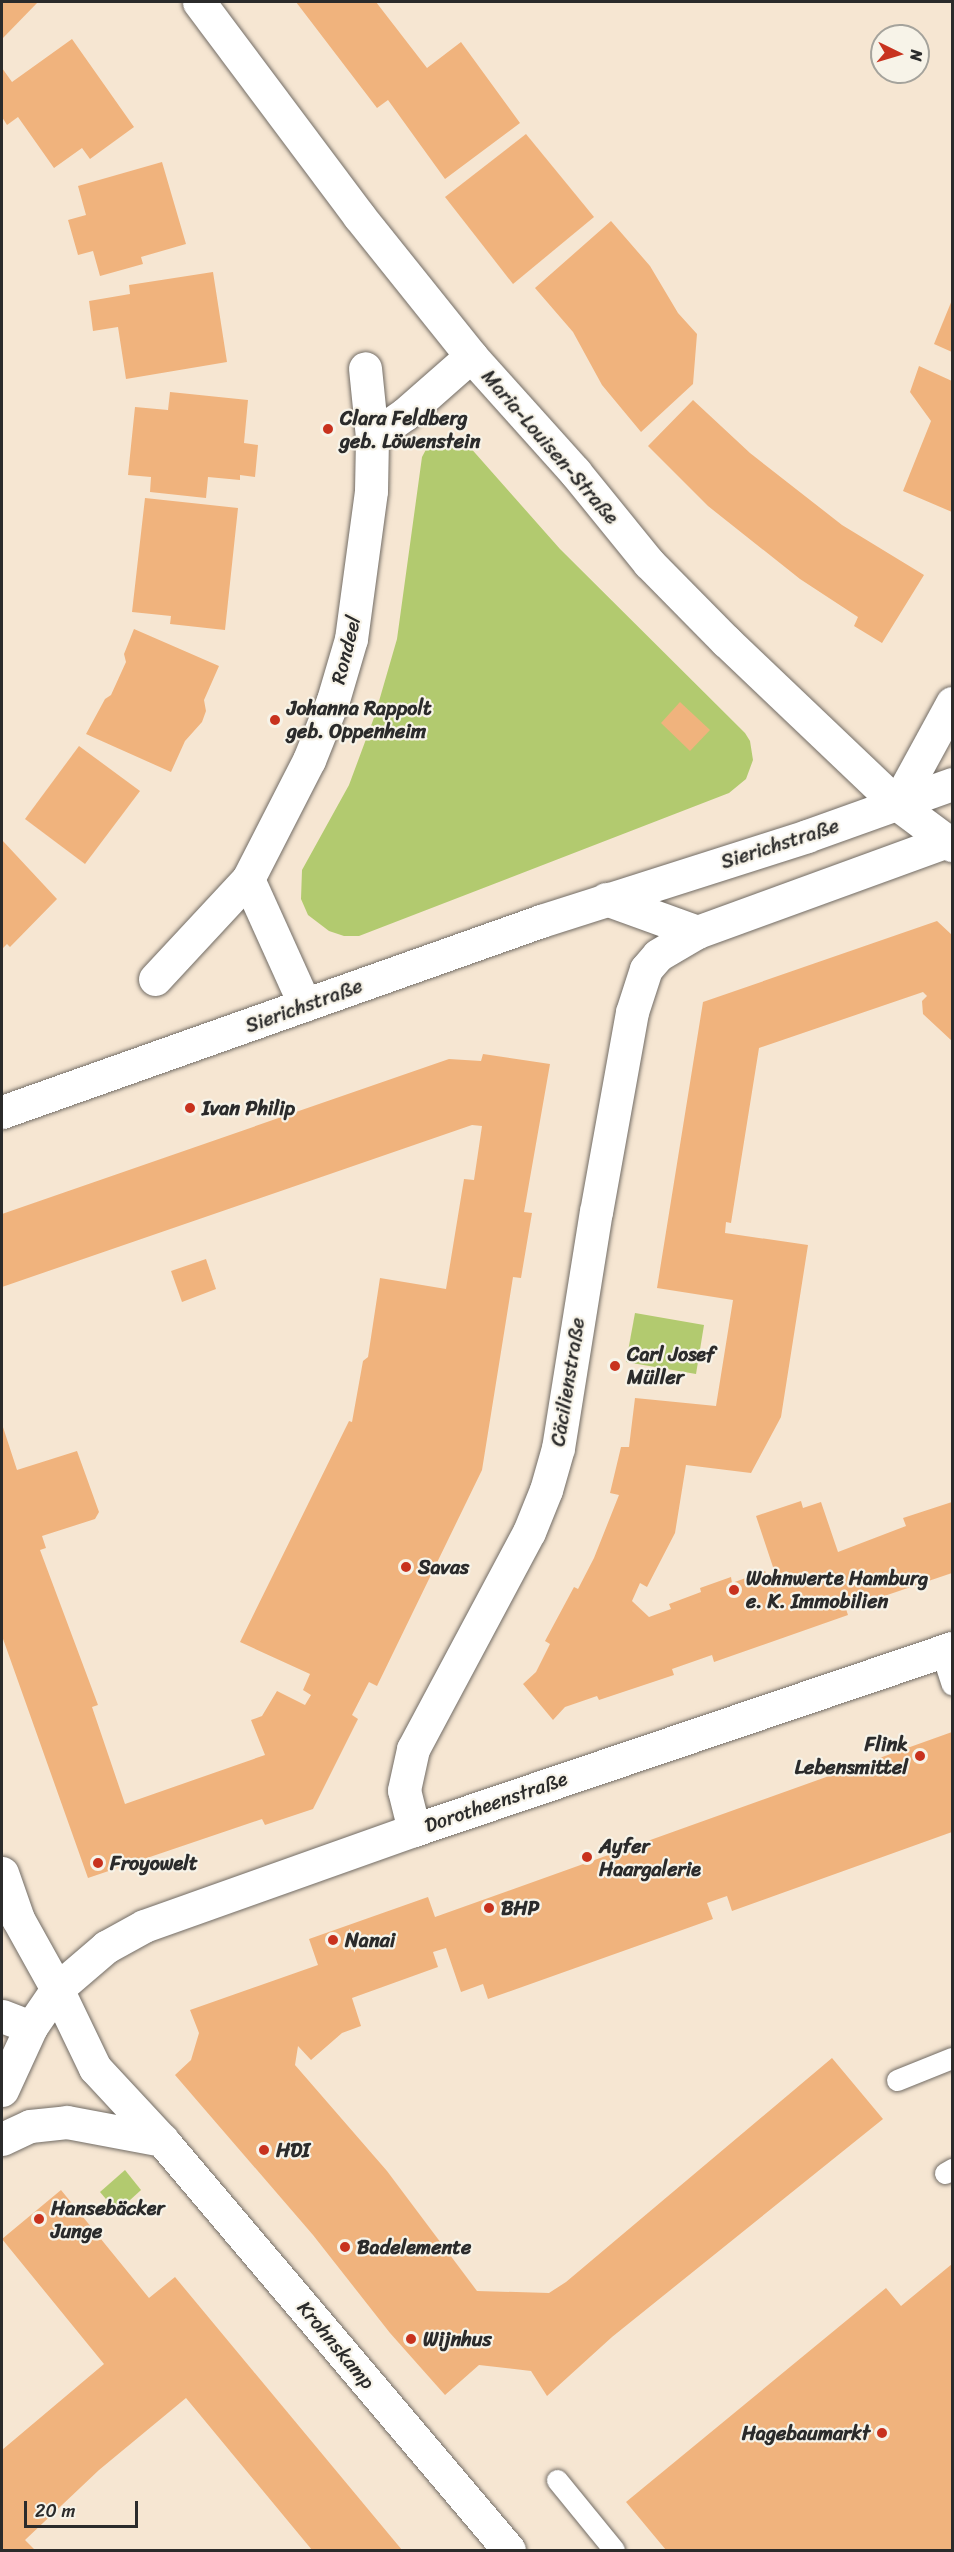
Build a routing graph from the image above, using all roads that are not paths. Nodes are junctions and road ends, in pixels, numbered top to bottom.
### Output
1 (199, 2) edge
2 (471, 356) junction
3 (365, 368) dead end
4 (372, 437) junction
5 (952, 703) edge
6 (952, 784) edge
7 (897, 804) junction
8 (950, 843) edge
9 (248, 879) junction
10 (606, 899) junction
11 (697, 932) junction
12 (155, 979) dead end
13 (305, 1005) junction
14 (2, 1112) edge
15 (947, 1650) edge
16 (952, 1684) edge
17 (414, 1830) junction
18 (2, 1873) edge
19 (57, 1989) junction
20 (16, 2021) edge
21 (952, 2058) edge
22 (897, 2080) dead end
23 (2, 2090) edge
24 (2, 2139) edge
25 (162, 2140) junction
26 (557, 2480) dead end
27 (510, 2550) edge
28 (614, 2550) edge

1 - 2 street, Maria-Louisen-Straße
2 - 4 street
2 - 7 street, Maria-Louisen-Straße
3 - 4 street, Rondeel
4 - 9 street, Rondeel
5 - 7 street
6 - 7 street, Sierichstraße
7 - 8 street, Maria-Louisen-Straße
7 - 10 street, Sierichstraße
8 - 11 street
9 - 12 street, Rondeel
9 - 13 street
10 - 11 street
10 - 13 street, Sierichstraße
11 - 17 street, Cäcilienstraße
13 - 14 street, Sierichstraße
15 - 16 lane
15 - 17 street, Dorotheenstraße
17 - 19 street, Dorotheenstraße
18 - 19 street, Krohnskamp
19 - 20 street, Dorotheenstraße
19 - 25 street, Krohnskamp
20 - 23 street, Dorotheenstraße
21 - 22 lane
24 - 25 street
25 - 27 street, Krohnskamp
26 - 28 lane

